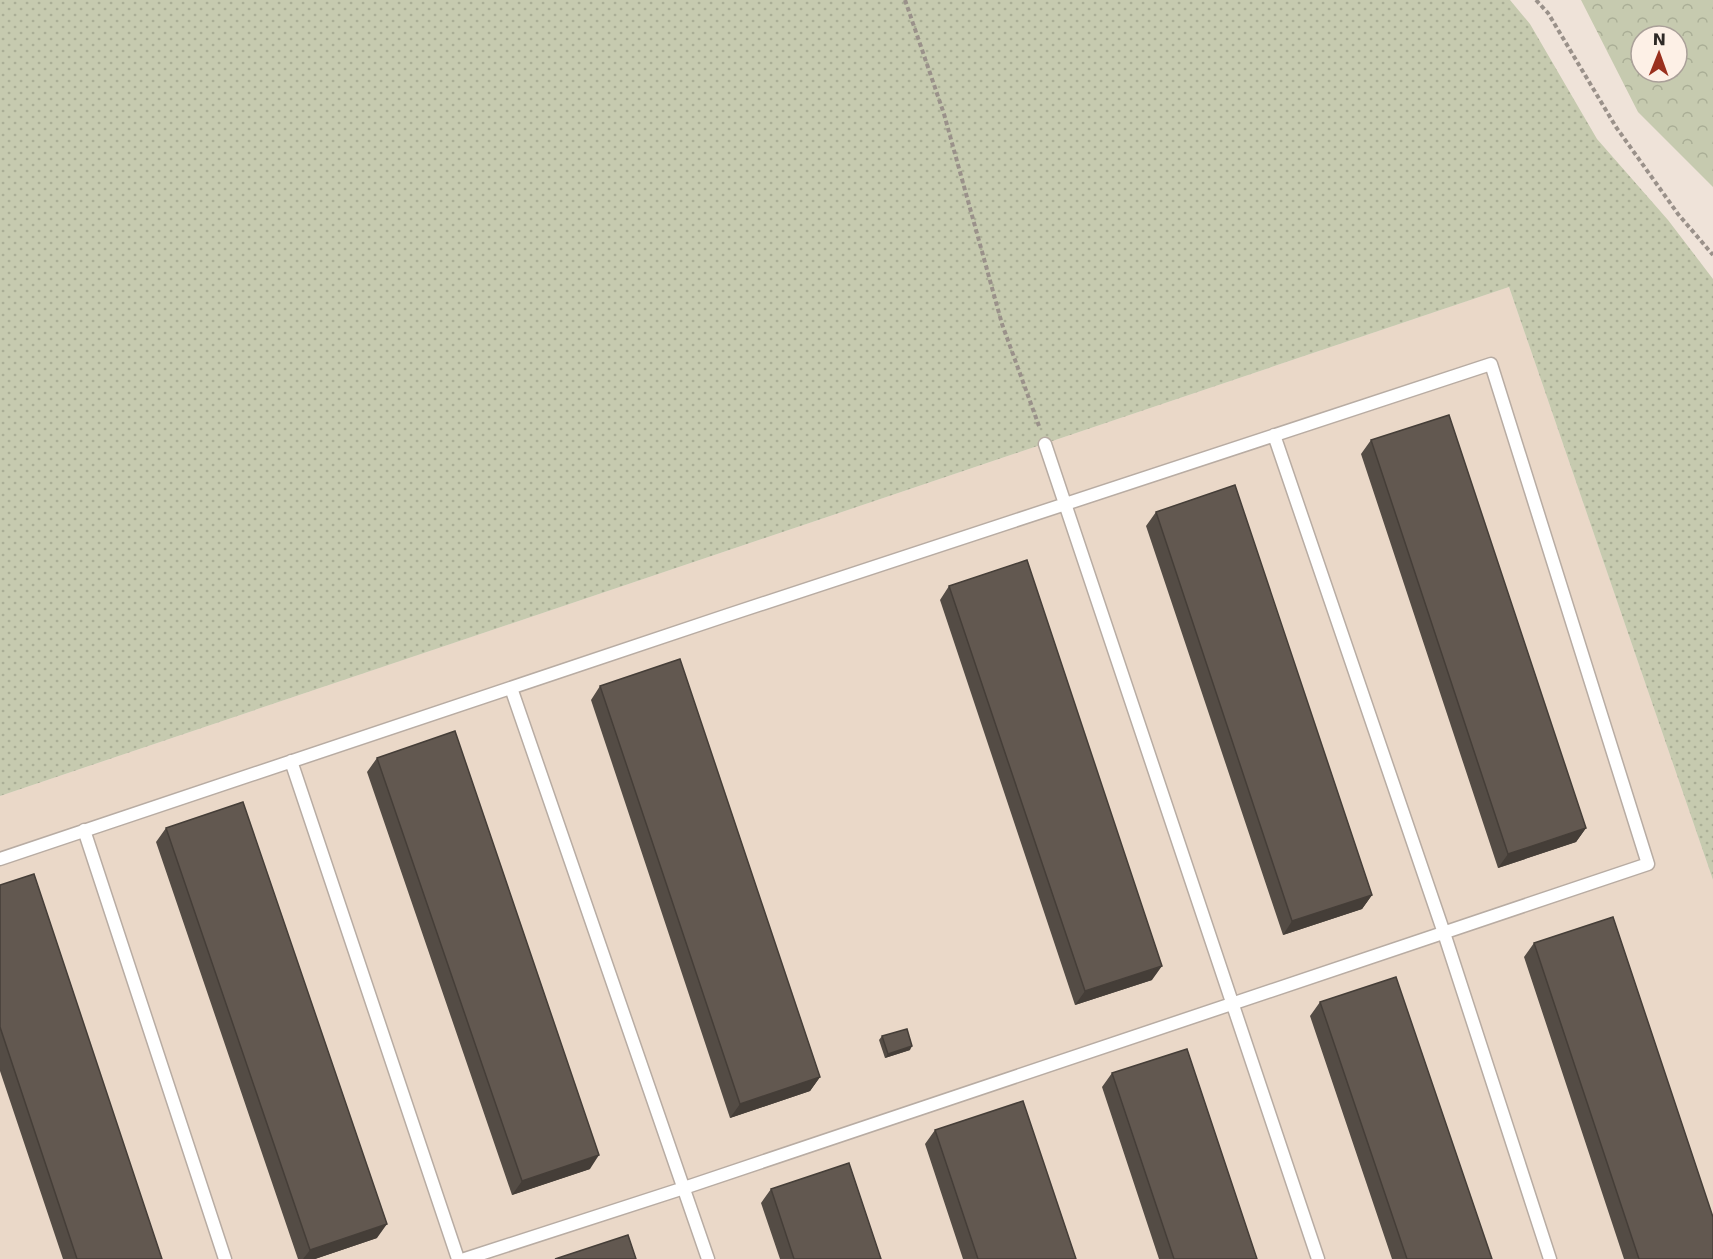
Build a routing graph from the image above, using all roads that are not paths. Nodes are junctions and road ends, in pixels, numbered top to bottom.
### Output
1 (1274, 435) junction
2 (1045, 444) road end
3 (1066, 504) junction
4 (511, 688) junction
5 (291, 762) junction
6 (84, 830) junction
7 (0, 859) edge
8 (1444, 933) junction
9 (1233, 1003) junction
10 (684, 1188) junction
11 (225, 1259) edge
12 (458, 1259) edge
13 (465, 1259) edge
14 (708, 1259) edge
15 (1318, 1259) edge
16 (1550, 1259) edge

1 - 3 lane
1 - 8 lane
1 - 8 lane
2 - 3 lane
3 - 4 lane
3 - 9 lane
4 - 5 lane
4 - 10 lane
5 - 6 lane
5 - 12 lane
6 - 7 lane
6 - 11 lane
8 - 9 lane
8 - 16 lane
9 - 10 lane
9 - 15 lane
10 - 13 lane
10 - 14 lane

